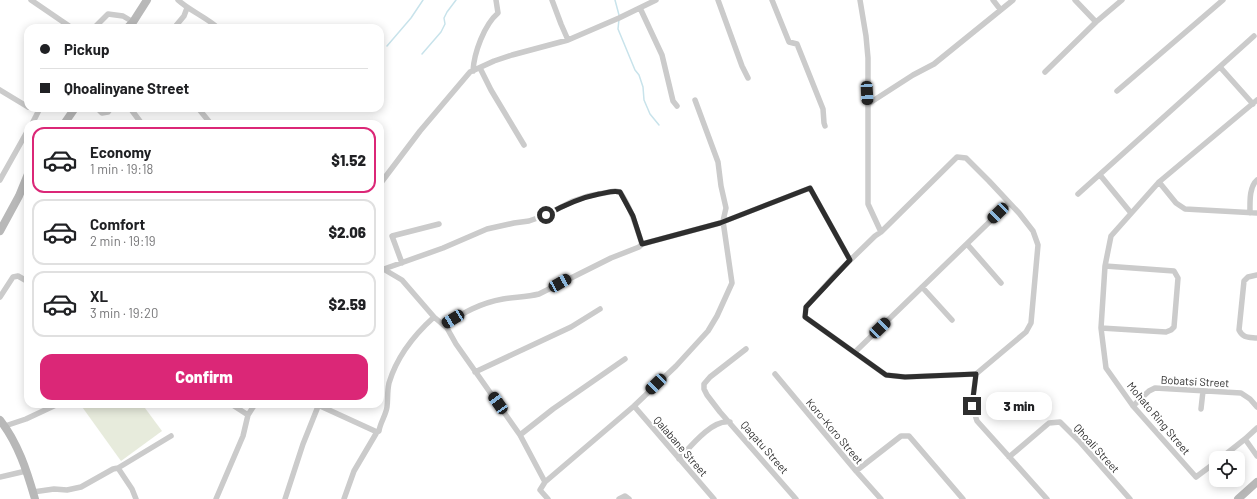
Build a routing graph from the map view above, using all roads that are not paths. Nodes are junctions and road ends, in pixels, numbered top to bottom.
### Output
1 (31, 0) edge
2 (147, 0) edge
3 (178, 0) edge
4 (496, 0) edge
5 (552, 0) edge
6 (656, 0) edge
7 (718, 0) edge
8 (772, 0) edge
9 (860, 0) edge
10 (993, 0) edge
11 (1013, 0) edge
12 (1075, 0) edge
13 (1122, 0) edge
14 (1223, 0) edge
15 (187, 8) junction
16 (640, 8) junction
17 (1000, 9) junction
18 (133, 22) joint
19 (1096, 22) junction
20 (66, 24) edge
21 (98, 24) edge
22 (177, 24) edge
23 (214, 24) edge
24 (1254, 36) dead end
25 (568, 40) junction
26 (1220, 67) junction
27 (480, 68) junction
28 (474, 70) junction
29 (1045, 72) dead end
30 (748, 78) dead end
31 (0, 90) edge
32 (1117, 91) dead end
33 (696, 100) dead end
34 (1255, 102) edge
35 (868, 104) junction
36 (24, 105) edge
37 (677, 106) dead end
38 (33, 112) edge
39 (201, 112) edge
40 (36, 114) joint
41 (34, 120) edge
42 (208, 120) edge
43 (825, 126) dead end
44 (24, 137) edge
45 (524, 145) dead end
46 (1100, 174) junction
47 (384, 179) edge
48 (0, 180) edge
49 (1257, 180) edge
50 (1159, 182) junction
51 (24, 184) edge
52 (1078, 194) dead end
53 (1009, 203) junction
54 (1131, 213) junction
55 (1250, 213) junction
56 (1257, 213) edge
57 (723, 221) junction
58 (439, 224) dead end
59 (0, 231) edge
60 (881, 232) junction
61 (642, 244) junction
62 (967, 244) junction
63 (850, 260) junction
64 (402, 263) junction
65 (1105, 266) junction
66 (384, 267) edge
67 (384, 270) edge
68 (1257, 276) edge
69 (24, 280) dead end
70 (1002, 283) dead end
71 (922, 287) junction
72 (0, 297) edge
73 (600, 308) dead end
74 (434, 317) junction
75 (952, 320) dead end
76 (444, 325) junction
77 (1101, 328) junction
78 (1257, 338) edge
79 (746, 349) dead end
80 (855, 352) junction
81 (625, 359) dead end
82 (475, 372) junction
83 (775, 374) dead end
84 (976, 374) junction
85 (1203, 391) junction
86 (634, 406) junction
87 (1133, 406) junction
88 (1257, 407) edge
89 (49, 408) edge
90 (237, 408) edge
91 (252, 408) edge
92 (317, 408) edge
93 (327, 408) edge
94 (1201, 409) dead end
95 (248, 415) junction
96 (0, 420) edge
97 (730, 422) junction
98 (5, 426) junction
99 (1257, 428) edge
100 (377, 432) junction
101 (520, 435) junction
102 (171, 436) dead end
103 (1245, 440) junction
104 (1230, 451) edge
105 (1257, 456) edge
106 (1010, 457) junction
107 (679, 459) junction
108 (1209, 467) edge
109 (118, 468) junction
110 (26, 471) junction
111 (856, 471) junction
112 (0, 477) edge
113 (545, 482) junction
114 (1257, 482) edge
115 (34, 496) edge
116 (136, 499) edge
117 (216, 499) edge
118 (285, 499) edge
119 (344, 499) edge
120 (548, 499) edge
121 (619, 499) edge
122 (630, 499) edge
123 (714, 499) edge
124 (796, 499) edge
125 (881, 499) edge
126 (963, 499) edge
127 (1046, 499) edge
128 (1130, 499) edge
129 (1238, 499) edge

1 - 20 street
2 - 18 street
3 - 15 street
4 - 28 street
5 - 25 street
6 - 16 street
7 - 30 street
8 - 43 street
9 - 35 street
10 - 17 street
11 - 17 street
12 - 19 street
13 - 19 street
14 - 32 street
15 - 22 street
15 - 23 street
16 - 25 street
16 - 37 street
17 - 35 street
18 - 21 street
19 - 29 street
24 - 26 street
25 - 27 street
26 - 34 street
26 - 46 street
27 - 28 street
27 - 45 street
28 - 47 street
31 - 36 street
33 - 57 street
34 - 50 street, Mohato Ring Street
35 - 60 street
38 - 40 street
39 - 42 street
40 - 41 street
44 - 48 street
46 - 52 street
46 - 54 street
49 - 55 street
50 - 54 street, Mohato Ring Street
50 - 55 street
51 - 59 street
53 - 60 street
53 - 62 street
53 - 84 street
54 - 65 street, Mohato Ring Street
55 - 56 street
57 - 61 street
57 - 63 street
57 - 86 street
58 - 64 street
60 - 63 street
61 - 64 street
61 - 76 street
62 - 70 street
62 - 71 street
63 - 80 street
64 - 66 street
65 - 77 street, Mohato Ring Street
65 - 77 street
67 - 74 street
68 - 78 street
69 - 72 street
71 - 75 street
71 - 80 street
73 - 82 street
74 - 76 street
74 - 100 street
76 - 82 street
77 - 87 street, Mohato Ring Street
79 - 97 street
80 - 84 street
81 - 101 street
82 - 101 street
83 - 111 street, Koro-Koro Street
84 - 106 street
85 - 87 street, Bobatsi Street
85 - 88 street, Bobatsi Street
85 - 94 street
86 - 107 street, Qalabane Street
86 - 113 street
87 - 108 street, Mohato Ring Street
89 - 98 street
90 - 95 street
91 - 95 street
92 - 118 street
93 - 100 street
95 - 117 street
96 - 98 street
97 - 107 street, Qaqatu Street
97 - 124 street, Qaqatu Street
98 - 110 street
99 - 103 street
100 - 119 street
101 - 113 street
102 - 109 street
103 - 104 street
103 - 105 street
106 - 127 street
106 - 128 street, Qhoali Street
107 - 123 street, Qalabane Street
109 - 115 street
109 - 116 street
110 - 112 street
110 - 115 street
111 - 125 street, Koro-Koro Street
111 - 126 street
113 - 120 street
114 - 129 street
121 - 122 street

